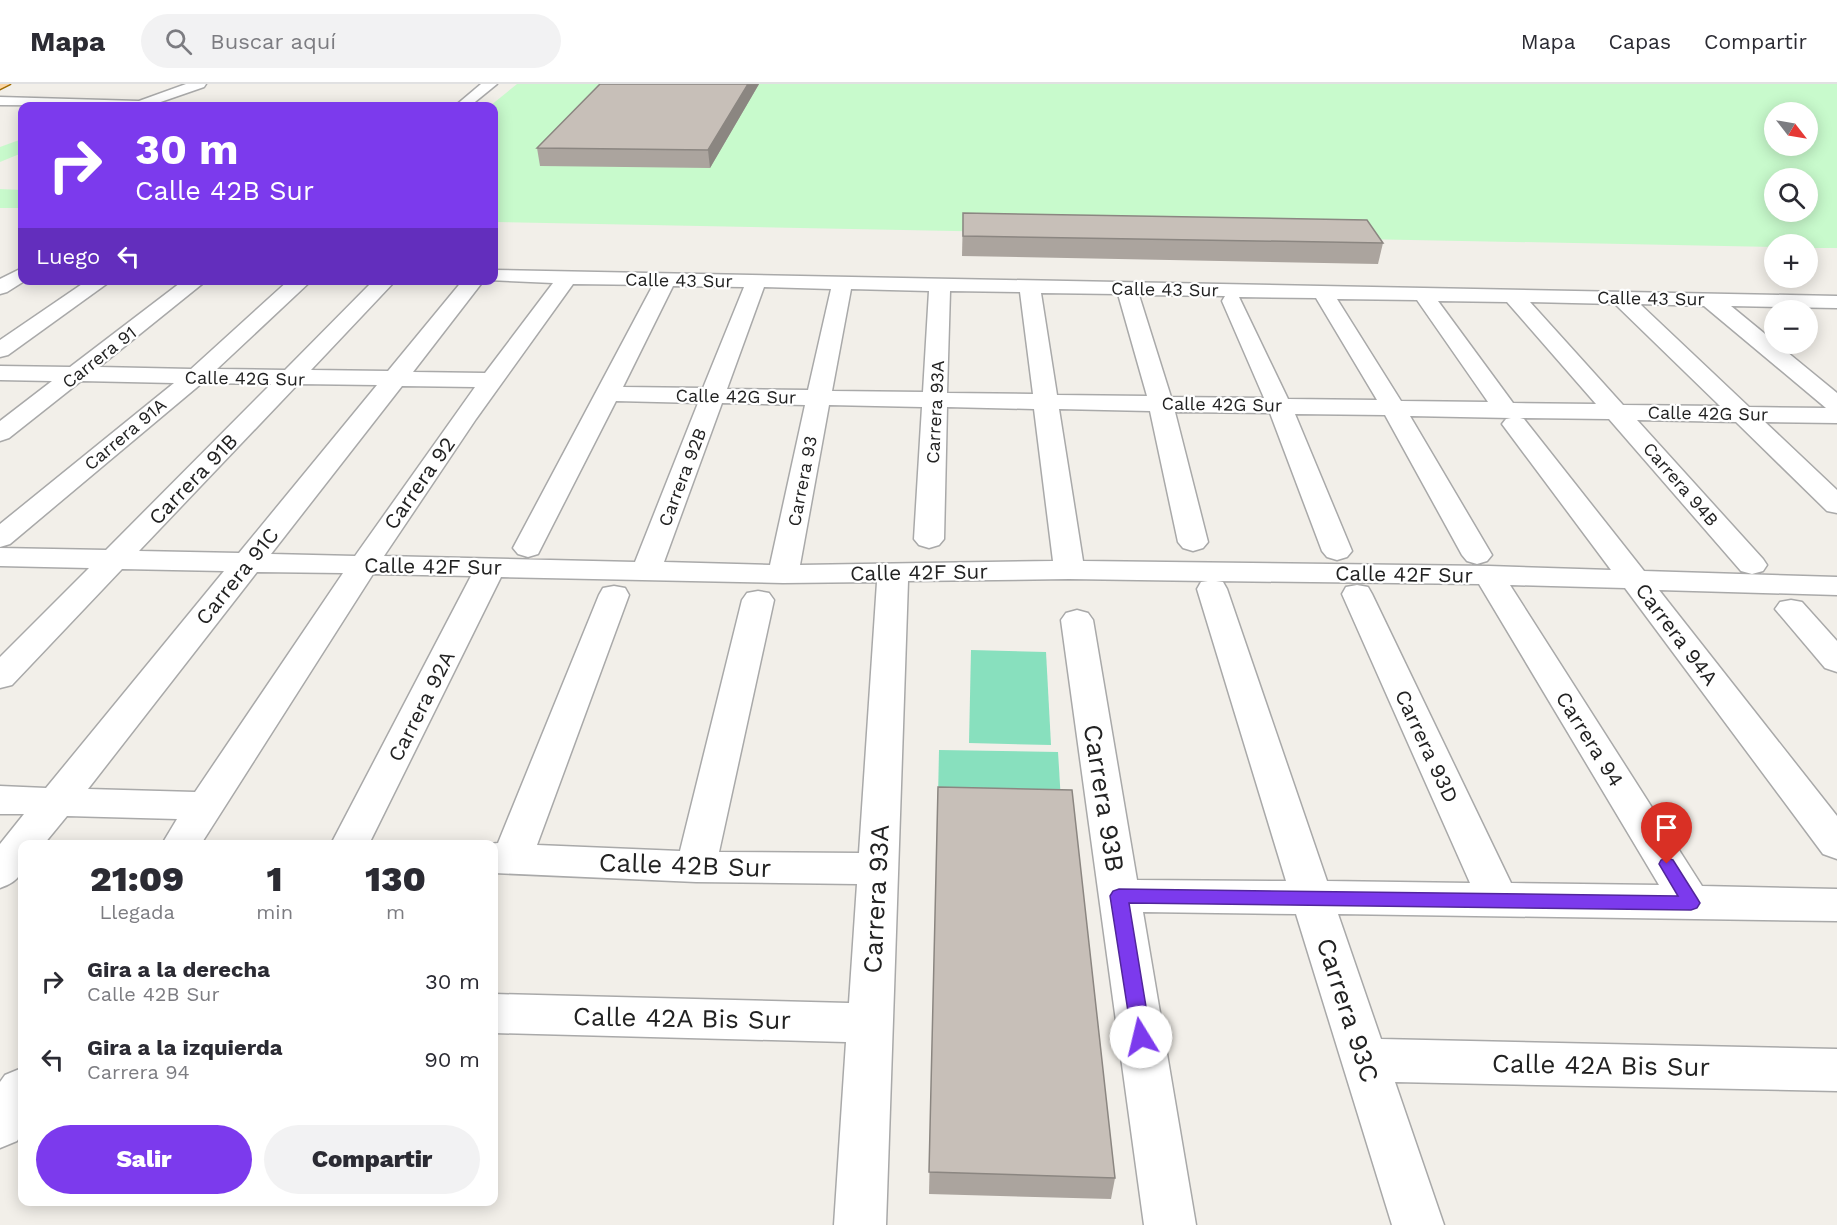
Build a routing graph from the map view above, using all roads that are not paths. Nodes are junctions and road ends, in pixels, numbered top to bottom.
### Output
1 (199, 84) edge
2 (490, 84) edge
3 (0, 101) edge
4 (35, 102) edge
5 (148, 102) edge
6 (467, 102) edge
7 (0, 269) edge
8 (18, 269) edge
9 (498, 276) edge
10 (18, 277) edge
11 (567, 278) junction
12 (666, 280) junction
13 (756, 281) junction
14 (842, 283) junction
15 (95, 285) edge
16 (191, 285) edge
17 (296, 285) edge
18 (381, 285) edge
19 (470, 285) edge
20 (940, 285) junction
21 (1030, 286) junction
22 (0, 288) edge
23 (1127, 289) junction
24 (1323, 292) junction
25 (1423, 294) junction
26 (1513, 296) junction
27 (1620, 297) junction
28 (1709, 299) junction
29 (1232, 301) dead end
30 (1833, 311) edge
31 (0, 350) edge
32 (0, 373) edge
33 (76, 374) junction
34 (194, 378) junction
35 (290, 379) junction
36 (396, 379) junction
37 (490, 380) junction
38 (608, 394) junction
39 (713, 396) junction
40 (819, 398) junction
41 (936, 401) junction
42 (1046, 403) junction
43 (1161, 403) junction
44 (1279, 405) junction
45 (1837, 405) edge
46 (1393, 407) junction
47 (1617, 411) junction
48 (1742, 414) junction
49 (1510, 416) junction
50 (1837, 416) edge
51 (0, 433) edge
52 (1837, 505) edge
53 (0, 538) edge
54 (929, 539) dead end
55 (1193, 542) dead end
56 (528, 548) dead end
57 (1337, 551) dead end
58 (0, 558) edge
59 (114, 560) junction
60 (249, 562) junction
61 (362, 565) junction
62 (1483, 565) junction
63 (1752, 565) dead end
64 (491, 567) junction
65 (1069, 570) junction
66 (646, 571) junction
67 (783, 573) junction
68 (893, 573) junction
69 (1635, 579) junction
70 (1837, 586) edge
71 (1212, 589) dead end
72 (1357, 594) dead end
73 (614, 595) dead end
74 (758, 600) dead end
75 (1791, 609) dead end
76 (1077, 620) dead end
77 (1837, 661) edge
78 (0, 677) edge
79 (0, 800) edge
80 (56, 802) junction
81 (206, 806) junction
82 (26, 840) edge
83 (184, 840) edge
84 (352, 840) edge
85 (1837, 844) edge
86 (18, 850) edge
87 (503, 858) edge
88 (696, 867) junction
89 (877, 869) junction
90 (0, 872) edge
91 (1119, 896) junction
92 (1312, 897) junction
93 (1498, 899) junction
94 (1691, 903) junction
95 (1837, 905) edge
96 (498, 1014) edge
97 (870, 1023) junction
98 (1365, 1060) junction
99 (1837, 1070) edge
100 (18, 1096) edge
101 (0, 1125) edge
102 (860, 1225) edge
103 (1170, 1225) edge
104 (1418, 1225) edge

1 - 5 street
2 - 6 street
3 - 4 street
7 - 8 street
9 - 11 street, Calle 43 Sur
10 - 22 street
11 - 12 street, Calle 43 Sur
11 - 37 street, Carrera 92
12 - 13 street, Calle 43 Sur
12 - 38 street
13 - 14 street, Calle 43 Sur
13 - 39 street, Carrera 92B
14 - 20 street, Calle 43 Sur
14 - 40 street, Carrera 93
15 - 31 street
16 - 33 street, Carrera 91
17 - 34 street, Carrera 91A
18 - 35 street, Carrera 91B
19 - 36 street, Carrera 91C
20 - 21 street, Calle 43 Sur
20 - 41 street, Carrera 93A
21 - 23 street, Calle 43 Sur
21 - 42 street
23 - 24 street, Calle 43 Sur
23 - 43 street
24 - 25 street, Calle 43 Sur
24 - 46 street, Carrera 94
25 - 26 street, Calle 43 Sur
25 - 49 street, Carrera 94A
26 - 27 street, Calle 43 Sur
26 - 47 street, Carrera 94B
27 - 28 street, Calle 43 Sur
27 - 48 street
28 - 30 street, Calle 43 Sur
28 - 45 street
29 - 44 street
32 - 33 street, Calle 42G Sur
33 - 34 street, Calle 42G Sur
33 - 51 street, Carrera 91
34 - 35 street, Calle 42G Sur
34 - 53 street, Carrera 91A
35 - 36 street, Calle 42G Sur
35 - 59 street, Carrera 91B
36 - 37 street, Calle 42G Sur
36 - 60 street, Carrera 91C
37 - 61 street, Carrera 92
38 - 39 street, Calle 42G Sur
38 - 56 street
39 - 40 street, Calle 42G Sur
39 - 66 street, Carrera 92B
40 - 41 street, Calle 42G Sur
40 - 67 street, Carrera 93
41 - 42 street, Calle 42G Sur
41 - 54 street, Carrera 93A
42 - 43 street, Calle 42G Sur
42 - 65 street
43 - 44 street, Calle 42G Sur
43 - 55 street
44 - 46 street, Calle 42G Sur
44 - 57 street
46 - 49 street, Calle 42G Sur
46 - 62 street, Carrera 94
47 - 48 street, Calle 42G Sur
47 - 49 street, Calle 42G Sur
47 - 63 street, Carrera 94B
48 - 50 street, Calle 42G Sur
48 - 52 street
49 - 69 street, Carrera 94A
58 - 59 street, Calle 42F Sur
59 - 60 street, Calle 42F Sur
59 - 78 street, Carrera 91B
60 - 61 street, Calle 42F Sur
60 - 80 street, Carrera 91C
61 - 64 street, Calle 42F Sur
61 - 81 street, Carrera 92
62 - 65 street, Calle 42F Sur
62 - 69 street, Calle 42F Sur
62 - 94 street, Carrera 94
64 - 66 street, Calle 42F Sur
64 - 84 street, Carrera 92A
65 - 68 street, Calle 42F Sur
66 - 67 street, Calle 42F Sur
67 - 68 street, Calle 42F Sur
68 - 89 street, Carrera 93A
69 - 70 street, Calle 42F Sur
69 - 85 street, Carrera 94A
71 - 92 street, Carrera 93C
72 - 93 street, Carrera 93D
73 - 87 street
74 - 88 street
75 - 77 street
76 - 91 street, Carrera 93B
79 - 80 street
80 - 81 street
80 - 82 street, Carrera 91C
81 - 83 street, Carrera 92
86 - 90 street, Carrera 91C
87 - 88 street, Calle 42B Sur
88 - 89 street, Calle 42B Sur
89 - 97 street, Carrera 93A
91 - 92 street
91 - 103 street, Carrera 93B
92 - 93 street
92 - 98 street, Carrera 93C
93 - 94 street
94 - 95 street
96 - 97 street, Calle 42A Bis Sur
97 - 102 street, Carrera 93A
98 - 99 street, Calle 42A Bis Sur
98 - 104 street, Carrera 93C
100 - 101 street

